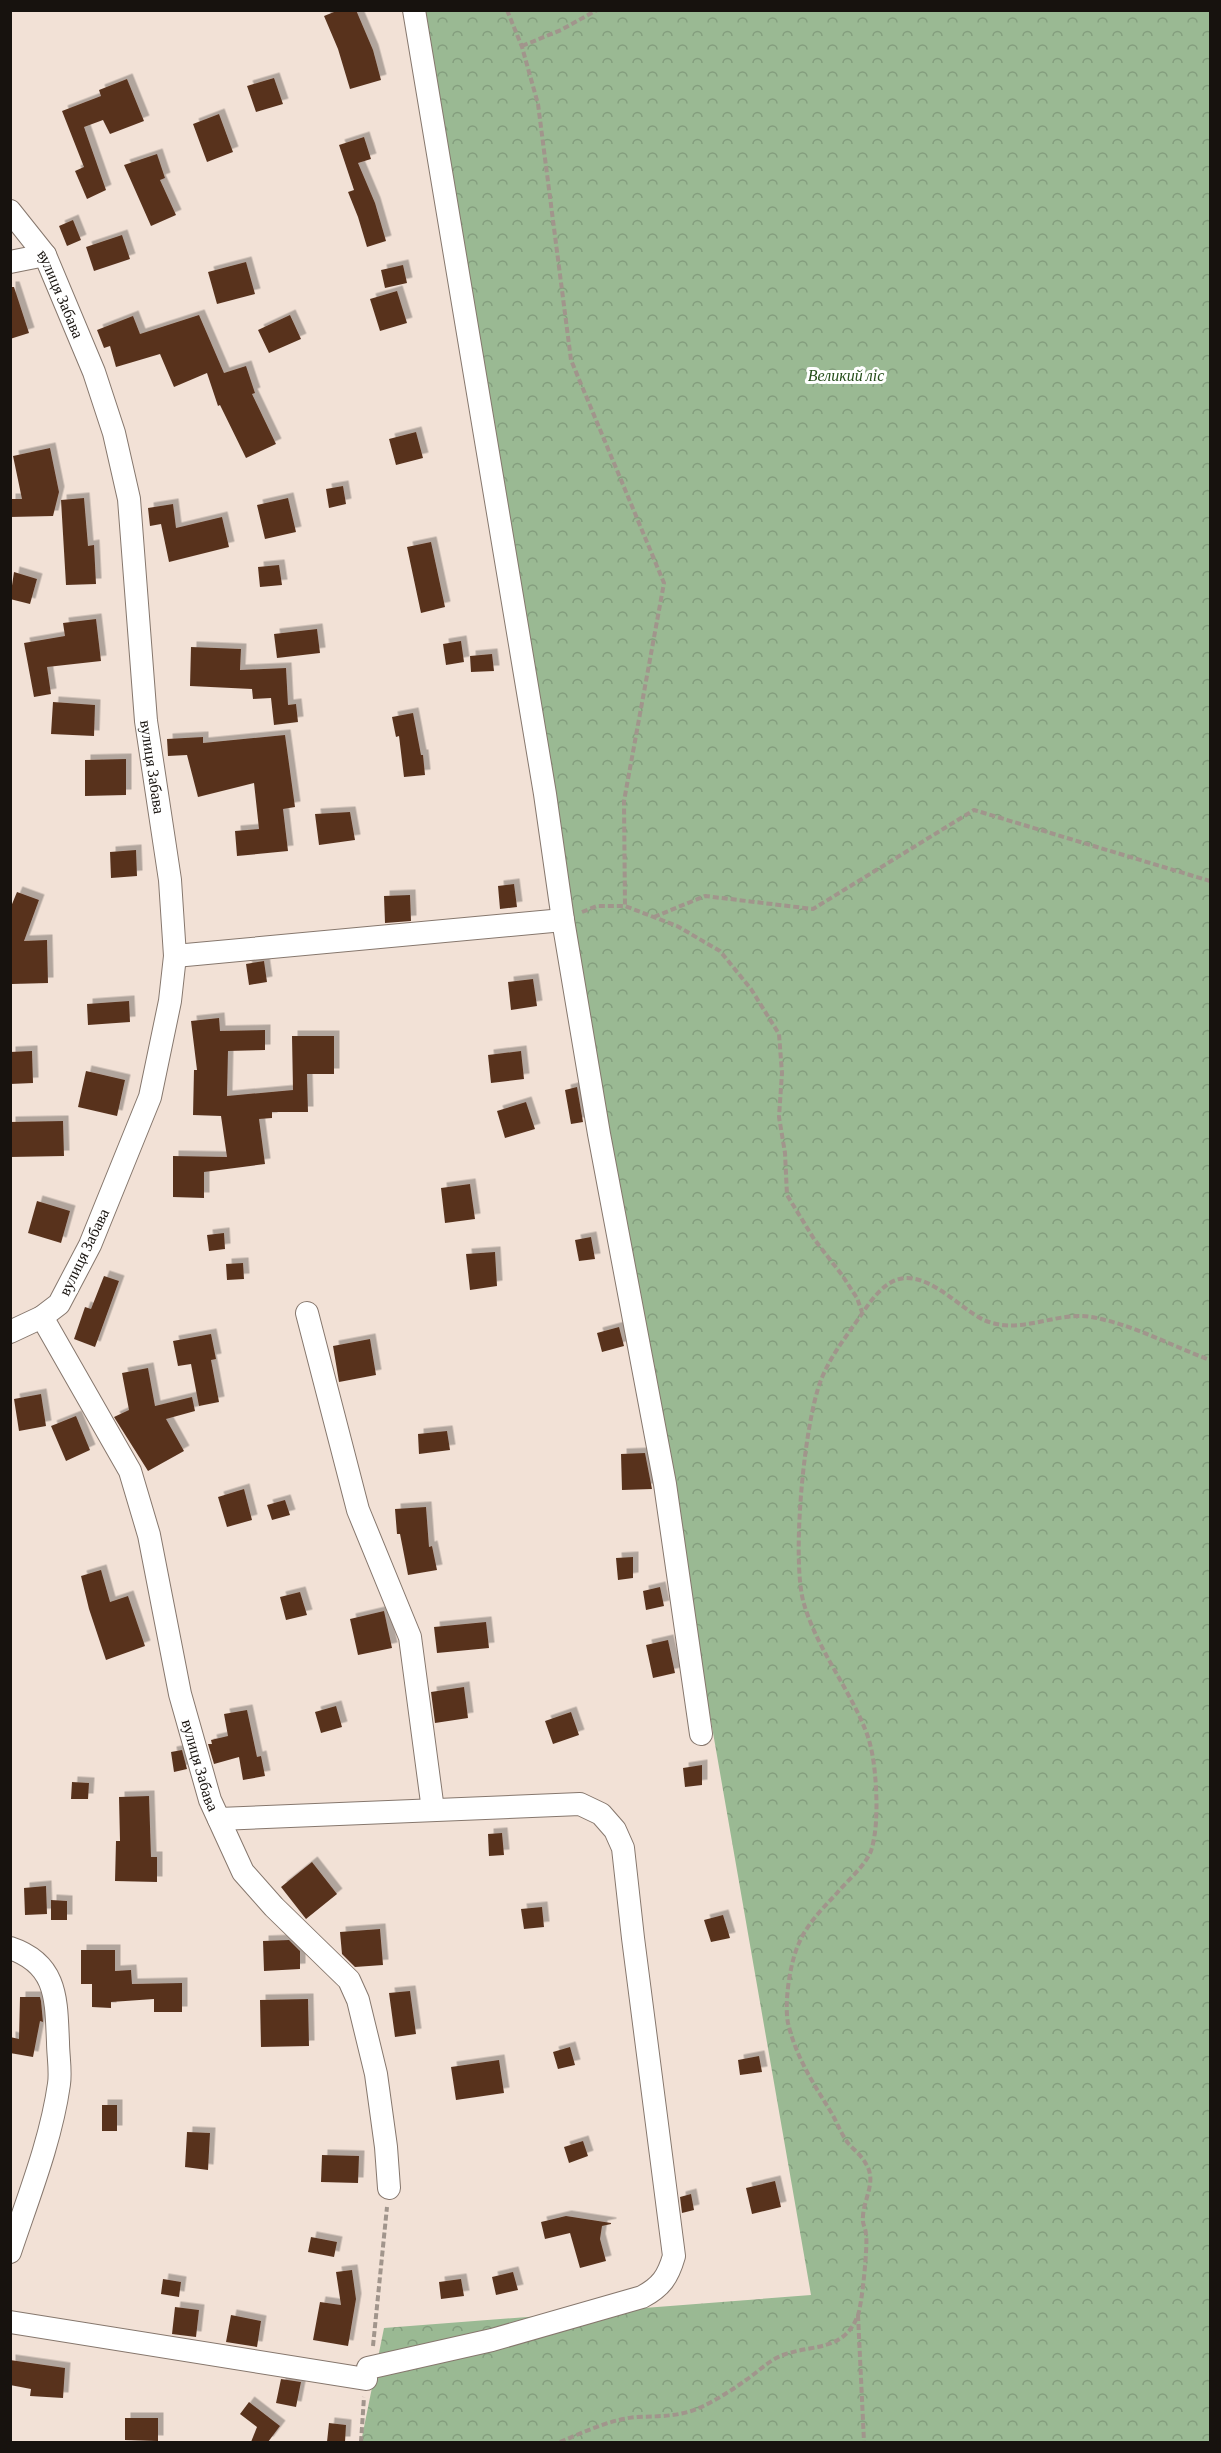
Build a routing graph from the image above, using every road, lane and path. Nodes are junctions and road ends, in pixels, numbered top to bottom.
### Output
1 (414, 10) edge
2 (507, 10) edge
3 (597, 10) edge
4 (522, 46) junction
5 (10, 211) edge
6 (45, 255) junction
7 (10, 262) edge
8 (1210, 880) edge
9 (625, 906) junction
10 (654, 917) junction
11 (563, 920) junction
12 (176, 956) junction
13 (863, 1312) junction
14 (308, 1313) dead end
15 (42, 1317) junction
16 (10, 1332) edge
17 (1210, 1360) edge
18 (701, 1734) dead end
19 (433, 1810) junction
20 (219, 1819) junction
21 (10, 1948) edge
22 (389, 2188) joint
23 (10, 2252) edge
24 (858, 2315) junction
25 (10, 2322) edge
26 (367, 2373) junction
27 (361, 2442) edge
28 (560, 2442) edge
29 (864, 2442) edge

1 - 11 street
2 - 4 path
3 - 4 path
4 - 9 path
5 - 6 street, вулиця Забава
6 - 7 street
6 - 12 street, вулиця Забава
8 - 10 path
9 - 10 path
9 - 11 path
10 - 13 path
11 - 12 street
11 - 18 street
12 - 15 street, вулиця Забава
13 - 17 path
13 - 24 path
14 - 19 street
15 - 16 street, вулиця Забава
15 - 20 street, вулиця Забава
19 - 20 street
19 - 26 street
20 - 22 street, вулиця Забава
21 - 23 street
22 - 26 path
24 - 28 path
24 - 29 path
25 - 26 street
26 - 27 path

